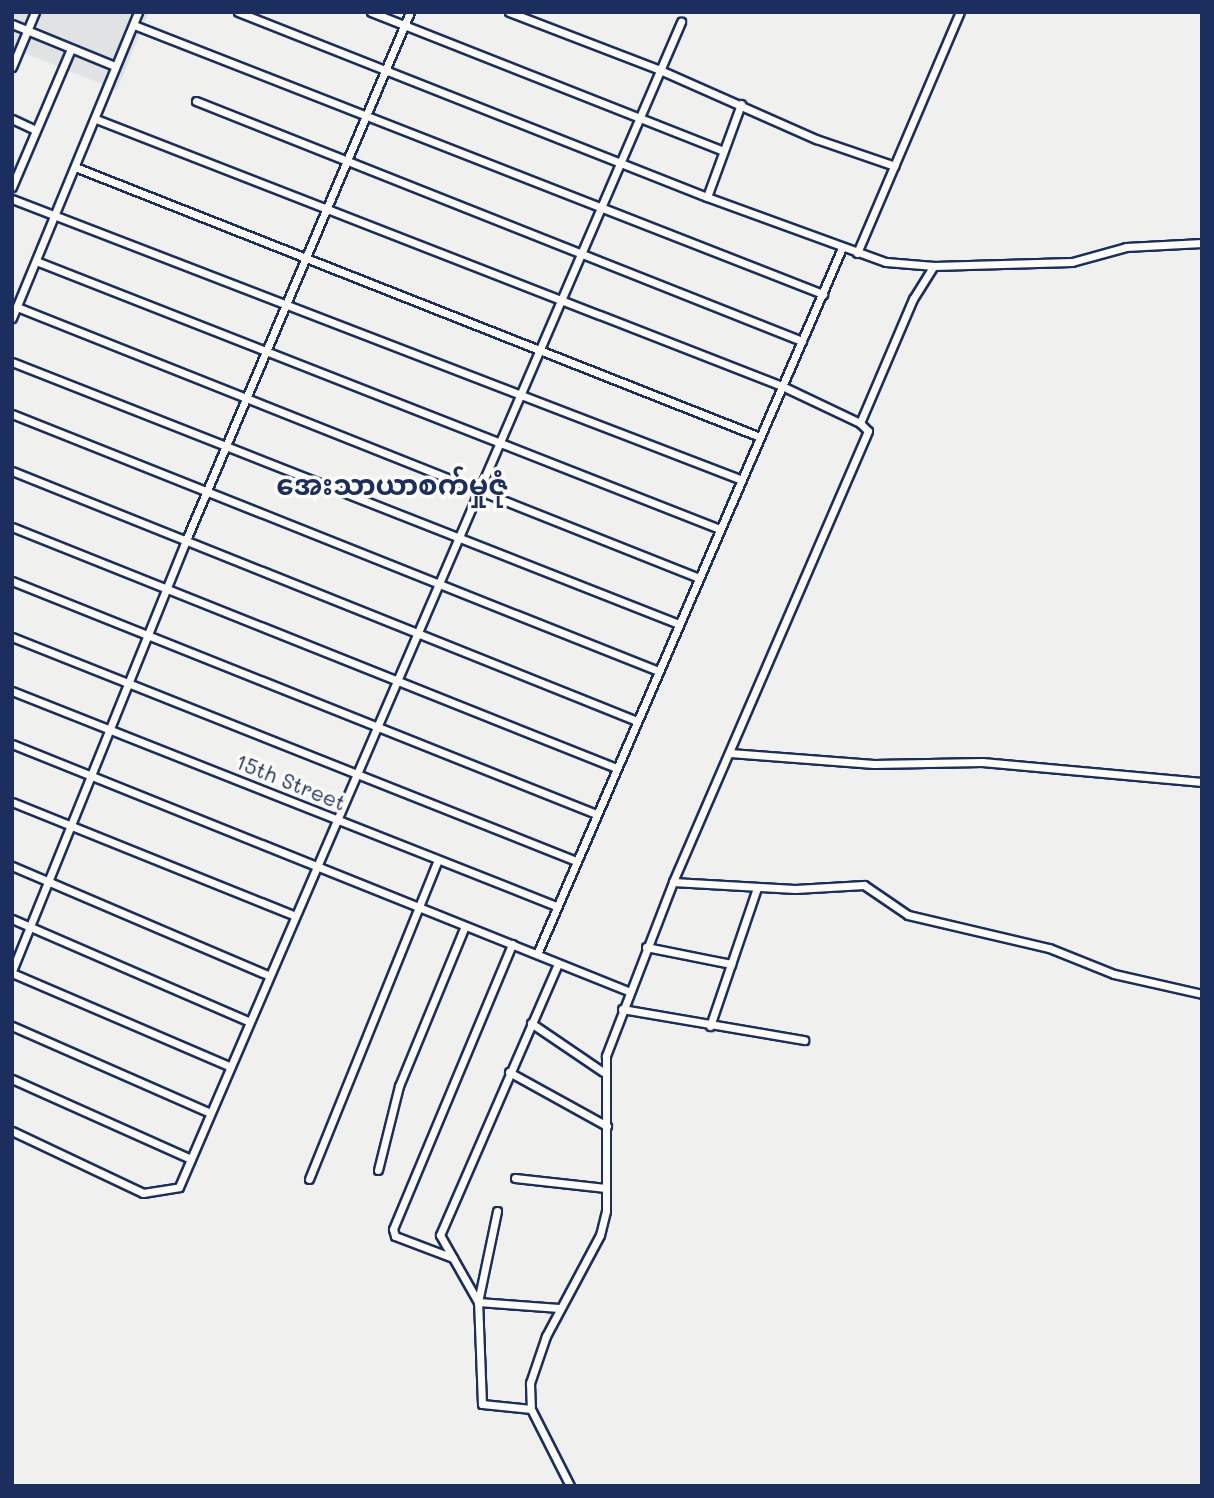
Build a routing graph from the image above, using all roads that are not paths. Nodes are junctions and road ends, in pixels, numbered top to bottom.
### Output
1 (35, 12) edge
2 (138, 12) edge
3 (238, 12) edge
4 (371, 12) edge
5 (410, 12) edge
6 (509, 12) edge
7 (960, 12) edge
8 (681, 22) dead end
9 (12, 24) edge
10 (134, 25) junction
11 (404, 25) junction
12 (27, 31) junction
13 (71, 48) junction
14 (115, 66) junction
15 (12, 67) edge
16 (660, 70) junction
17 (385, 71) junction
18 (196, 101) dead end
19 (741, 104) junction
20 (363, 117) junction
21 (639, 118) junction
22 (12, 119) edge
23 (96, 119) junction
24 (36, 130) junction
25 (724, 151) junction
26 (347, 161) junction
27 (621, 163) junction
28 (895, 166) junction
29 (75, 167) junction
30 (12, 187) edge
31 (707, 197) junction
32 (12, 199) edge
33 (600, 208) junction
34 (325, 211) junction
35 (56, 214) junction
36 (1202, 243) edge
37 (842, 248) junction
38 (581, 253) junction
39 (857, 253) junction
40 (305, 258) junction
41 (36, 261) junction
42 (934, 266) junction
43 (823, 294) junction
44 (560, 302) junction
45 (285, 305) junction
46 (17, 307) junction
47 (12, 318) edge
48 (802, 341) junction
49 (539, 349) junction
50 (267, 351) junction
51 (12, 362) edge
52 (782, 386) junction
53 (247, 397) junction
54 (519, 398) junction
55 (12, 414) edge
56 (860, 423) junction
57 (760, 437) junction
58 (226, 443) junction
59 (499, 443) junction
60 (12, 471) edge
61 (742, 480) junction
62 (207, 490) junction
63 (478, 490) junction
64 (12, 527) edge
65 (720, 529) junction
66 (457, 537) junction
67 (186, 540) junction
68 (699, 578) junction
69 (12, 581) edge
70 (438, 582) junction
71 (166, 588) junction
72 (679, 624) junction
73 (416, 632) junction
74 (150, 634) junction
75 (12, 637) edge
76 (658, 671) junction
77 (395, 679) junction
78 (127, 683) junction
79 (12, 691) edge
80 (637, 721) junction
81 (375, 726) junction
82 (109, 729) junction
83 (12, 744) edge
84 (730, 753) junction
85 (616, 768) junction
86 (354, 773) junction
87 (90, 775) junction
88 (1202, 782) edge
89 (12, 802) edge
90 (596, 814) junction
91 (334, 819) junction
92 (70, 826) junction
93 (438, 860) junction
94 (576, 861) junction
95 (12, 866) edge
96 (314, 866) junction
97 (673, 882) junction
98 (50, 883) junction
99 (757, 888) junction
100 (556, 906) junction
101 (418, 907) junction
102 (293, 915) junction
103 (12, 919) edge
104 (465, 926) junction
105 (31, 928) junction
106 (512, 944) junction
107 (646, 947) junction
108 (537, 954) junction
109 (558, 963) junction
110 (731, 964) junction
111 (12, 972) edge
112 (268, 975) junction
113 (628, 991) junction
114 (1202, 994) edge
115 (622, 1009) junction
116 (248, 1021) junction
117 (531, 1023) junction
118 (12, 1026) edge
119 (710, 1026) junction
120 (804, 1040) dead end
121 (229, 1066) junction
122 (509, 1072) junction
123 (603, 1072) junction
124 (12, 1079) edge
125 (210, 1113) junction
126 (607, 1126) junction
127 (12, 1131) edge
128 (191, 1159) junction
129 (379, 1170) dead end
130 (515, 1178) dead end
131 (309, 1179) dead end
132 (605, 1188) junction
133 (498, 1211) dead end
134 (454, 1259) junction
135 (478, 1302) junction
136 (559, 1308) junction
137 (531, 1409) junction
138 (570, 1486) edge

1 - 12 street
2 - 10 street
3 - 17 street
4 - 11 street
5 - 11 street
6 - 16 street
7 - 28 street
8 - 16 street
9 - 12 street
10 - 14 street
10 - 20 street
11 - 17 street
11 - 21 street
12 - 13 street
12 - 15 street
13 - 14 street
13 - 24 street
14 - 23 street
16 - 19 street
16 - 21 street
17 - 20 street
17 - 27 street
18 - 26 street
19 - 25 street
19 - 28 street
20 - 26 street
20 - 33 street
21 - 25 street
21 - 27 street
22 - 24 street
23 - 29 street
23 - 34 street
24 - 30 street
25 - 31 street
26 - 34 street
26 - 38 street
27 - 31 street
27 - 33 street
28 - 39 street
29 - 35 street
29 - 40 street
31 - 37 street
32 - 35 street
33 - 38 street
33 - 43 street
34 - 40 street
34 - 44 street
35 - 41 street
35 - 45 street
36 - 42 street
37 - 39 street
37 - 43 street
38 - 44 street
38 - 48 street
39 - 42 street
40 - 45 street
40 - 49 street
41 - 46 street
41 - 50 street
42 - 56 street
43 - 48 street
44 - 49 street
44 - 52 street
45 - 50 street
45 - 54 street
46 - 47 street
46 - 53 street
48 - 52 street
49 - 54 street
49 - 57 street
50 - 53 street
50 - 59 street
51 - 58 street
52 - 56 street
52 - 57 street
53 - 58 street
53 - 63 street
54 - 59 street
54 - 61 street
55 - 62 street
56 - 84 street
57 - 61 street
58 - 62 street
58 - 66 street
59 - 63 street
59 - 65 street
60 - 67 street
61 - 65 street
62 - 67 street
62 - 70 street
63 - 66 street
63 - 68 street
64 - 71 street
65 - 68 street
66 - 70 street
66 - 72 street
67 - 71 street
67 - 73 street
68 - 72 street
69 - 74 street
70 - 73 street
70 - 76 street
71 - 74 street
71 - 77 street
72 - 76 street
73 - 77 street
73 - 80 street
74 - 78 street
74 - 81 street
75 - 78 street
76 - 80 street
77 - 81 street
77 - 85 street
78 - 82 street
78 - 86 street
79 - 82 street, 15th Street
80 - 85 street
81 - 86 street
81 - 90 street
82 - 87 street
82 - 91 street, 15th Street
83 - 87 street
84 - 88 street
84 - 97 street
85 - 90 street
86 - 91 street
86 - 94 street
87 - 92 street
87 - 96 street
89 - 92 street
90 - 94 street
91 - 93 street, 15th Street
91 - 96 street
92 - 98 street
92 - 102 street
93 - 100 street, 15th Street
93 - 101 street
94 - 100 street
95 - 98 street
96 - 101 street
96 - 102 street
97 - 99 street
97 - 107 street
98 - 105 street
98 - 112 street
99 - 110 street
99 - 114 street
100 - 108 street
101 - 104 street
101 - 131 street
102 - 112 street
103 - 105 street
104 - 106 street
104 - 129 street
105 - 111 street
105 - 116 street
106 - 108 street
106 - 134 street
107 - 110 street
107 - 113 street
108 - 109 street
109 - 113 street
109 - 117 street
110 - 119 street
111 - 121 street
112 - 116 street
113 - 115 street
115 - 119 street
115 - 123 street
116 - 121 street
117 - 122 street
117 - 123 street
118 - 125 street
119 - 120 street
121 - 125 street
122 - 126 street
122 - 134 street
123 - 126 street
124 - 128 street
125 - 128 street
126 - 132 street
127 - 128 street
130 - 132 street
132 - 136 street
133 - 135 street
134 - 135 street
135 - 136 street
135 - 137 street
136 - 137 street
137 - 138 street

